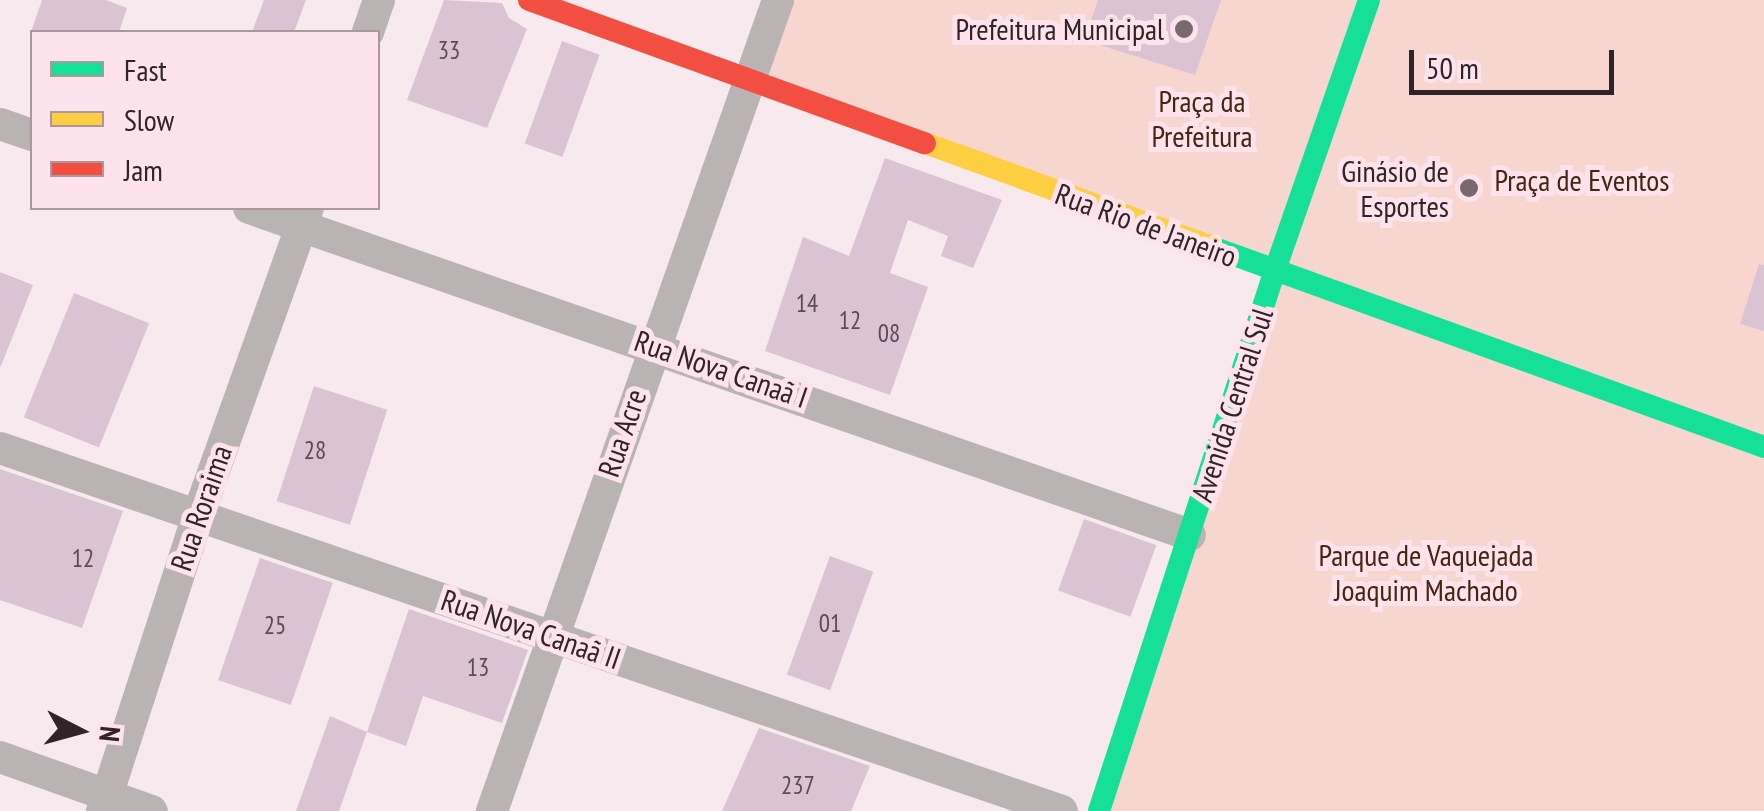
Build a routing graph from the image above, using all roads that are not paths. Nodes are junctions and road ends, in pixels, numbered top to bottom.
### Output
1 (379, 0) edge
2 (528, 0) edge
3 (580, 0) edge
4 (778, 0) edge
5 (1369, 0) edge
6 (369, 30) edge
7 (754, 70) junction
8 (0, 124) edge
9 (30, 134) edge
10 (263, 210) edge
11 (305, 216) edge
12 (1278, 264) junction
13 (652, 345) junction
14 (1671, 388) dead end
15 (1764, 447) edge
16 (0, 448) edge
17 (198, 515) junction
18 (1190, 535) junction
19 (552, 636) junction
20 (0, 756) edge
21 (105, 802) edge
22 (152, 811) edge
23 (492, 811) edge
24 (1062, 811) edge
25 (1099, 811) edge

1 - 6 street
2 - 7 street, Rua Rio de Janeiro
3 - 7 street, Rua Rio de Janeiro
4 - 7 street, Rua Acre
5 - 12 street, Avenida Central Sul
7 - 12 street, Rua Rio de Janeiro
7 - 13 street, Rua Acre
8 - 9 street
10 - 11 street, Rua Nova Canaã I
11 - 13 street, Rua Nova Canaã I
11 - 17 street, Rua Roraima
12 - 14 street, Rua Rio de Janeiro
12 - 15 street, Rua Rio de Janeiro
12 - 18 street, Avenida Central Sul
13 - 18 street, Rua Nova Canaã I
13 - 19 street, Rua Acre
16 - 17 street, Rua Nova Canaã II
17 - 19 street, Rua Nova Canaã II
17 - 21 street, Rua Roraima
18 - 25 street, Avenida Central Sul
19 - 23 street, Rua Acre
19 - 24 street, Rua Nova Canaã II
20 - 21 street
21 - 22 street

